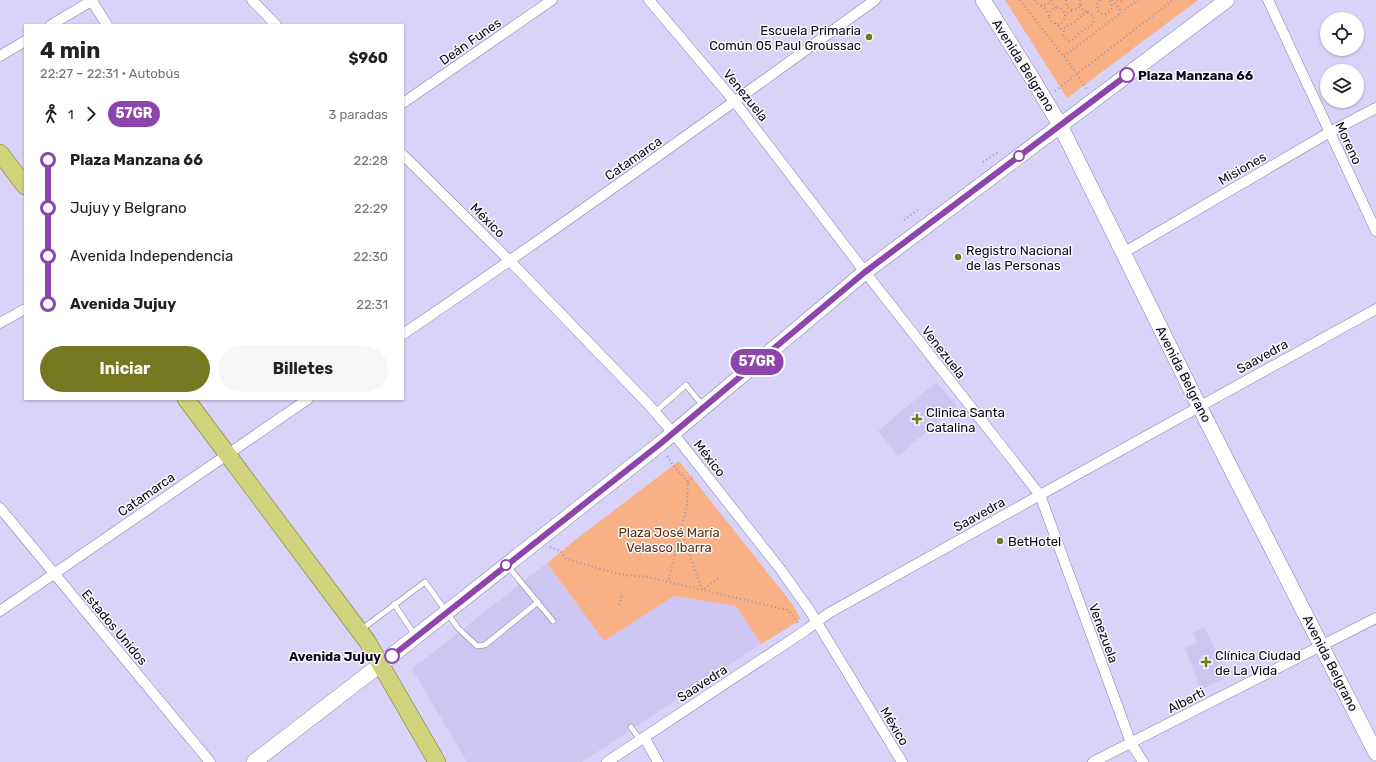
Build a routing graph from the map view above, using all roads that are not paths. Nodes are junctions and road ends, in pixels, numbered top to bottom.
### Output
1 (92, 0) edge
2 (252, 0) edge
3 (552, 0) edge
4 (650, 0) edge
5 (875, 0) edge
6 (983, 0) edge
7 (1227, 0) edge
8 (1268, 0) edge
9 (53, 24) edge
10 (106, 24) edge
11 (275, 24) edge
12 (24, 42) edge
13 (0, 56) edge
14 (404, 102) edge
15 (735, 102) junction
16 (1376, 108) edge
17 (1060, 125) junction
18 (1330, 132) junction
19 (0, 153) edge
20 (404, 155) edge
21 (24, 185) edge
22 (1376, 231) edge
23 (1123, 252) junction
24 (510, 261) junction
25 (865, 272) junction
26 (24, 309) edge
27 (1376, 309) edge
28 (0, 322) edge
29 (404, 333) edge
30 (187, 400) edge
31 (307, 400) edge
32 (1199, 406) junction
33 (704, 407) junction
34 (655, 412) junction
35 (673, 433) junction
36 (228, 454) junction
37 (1040, 494) junction
38 (0, 508) edge
39 (507, 565) junction
40 (54, 574) junction
41 (538, 602) junction
42 (394, 604) junction
43 (0, 611) edge
44 (447, 612) junction
45 (1376, 618) edge
46 (553, 621) dead end
47 (816, 622) junction
48 (359, 630) junction
49 (416, 637) junction
50 (1322, 645) junction
51 (381, 664) junction
52 (631, 727) dead end
53 (642, 738) junction
54 (1131, 743) junction
55 (1376, 753) edge
56 (210, 762) edge
57 (254, 762) edge
58 (437, 762) edge
59 (608, 762) edge
60 (658, 762) edge
61 (902, 762) edge
62 (1093, 762) edge
63 (1143, 762) edge

1 - 9 street
1 - 10 street
2 - 11 street
3 - 14 street, Deán Funes
4 - 15 street, Venezuela
5 - 15 street, Catamarca
6 - 17 main road, Avenida Belgrano
7 - 17 main road
8 - 18 street, Moreno
12 - 13 street
15 - 24 street, Catamarca
15 - 25 street, Venezuela
16 - 18 street, Misiones
17 - 23 main road, Avenida Belgrano
17 - 25 main road
18 - 22 street, Moreno
18 - 23 street, Misiones
19 - 21 main road
20 - 24 street, México
23 - 32 main road, Avenida Belgrano
24 - 29 street, Catamarca
24 - 34 street, México
25 - 33 main road
25 - 37 street, Venezuela
26 - 28 street
27 - 32 street, Saavedra
30 - 36 main road
31 - 36 street, Catamarca
32 - 37 street, Saavedra
32 - 50 main road, Avenida Belgrano
33 - 34 lane
33 - 35 main road
34 - 35 street, México
35 - 39 main road
35 - 47 street, México
36 - 40 street, Catamarca
36 - 48 main road
37 - 47 street, Saavedra
37 - 54 street, Venezuela
38 - 40 street, Estados Unidos
39 - 41 lane
39 - 44 main road
40 - 43 street, Catamarca
40 - 56 street, Estados Unidos
41 - 44 lane
41 - 46 lane
42 - 44 lane
42 - 48 lane
42 - 49 lane
44 - 49 main road
45 - 50 street, Alberti
47 - 53 street, Saavedra
47 - 61 street, México
48 - 51 main road
49 - 51 main road
50 - 54 street, Alberti
50 - 55 main road, Avenida Belgrano
51 - 57 main road
51 - 58 main road
52 - 53 lane
53 - 59 street, Saavedra
53 - 60 street
54 - 62 street, Alberti
54 - 63 street, Venezuela

